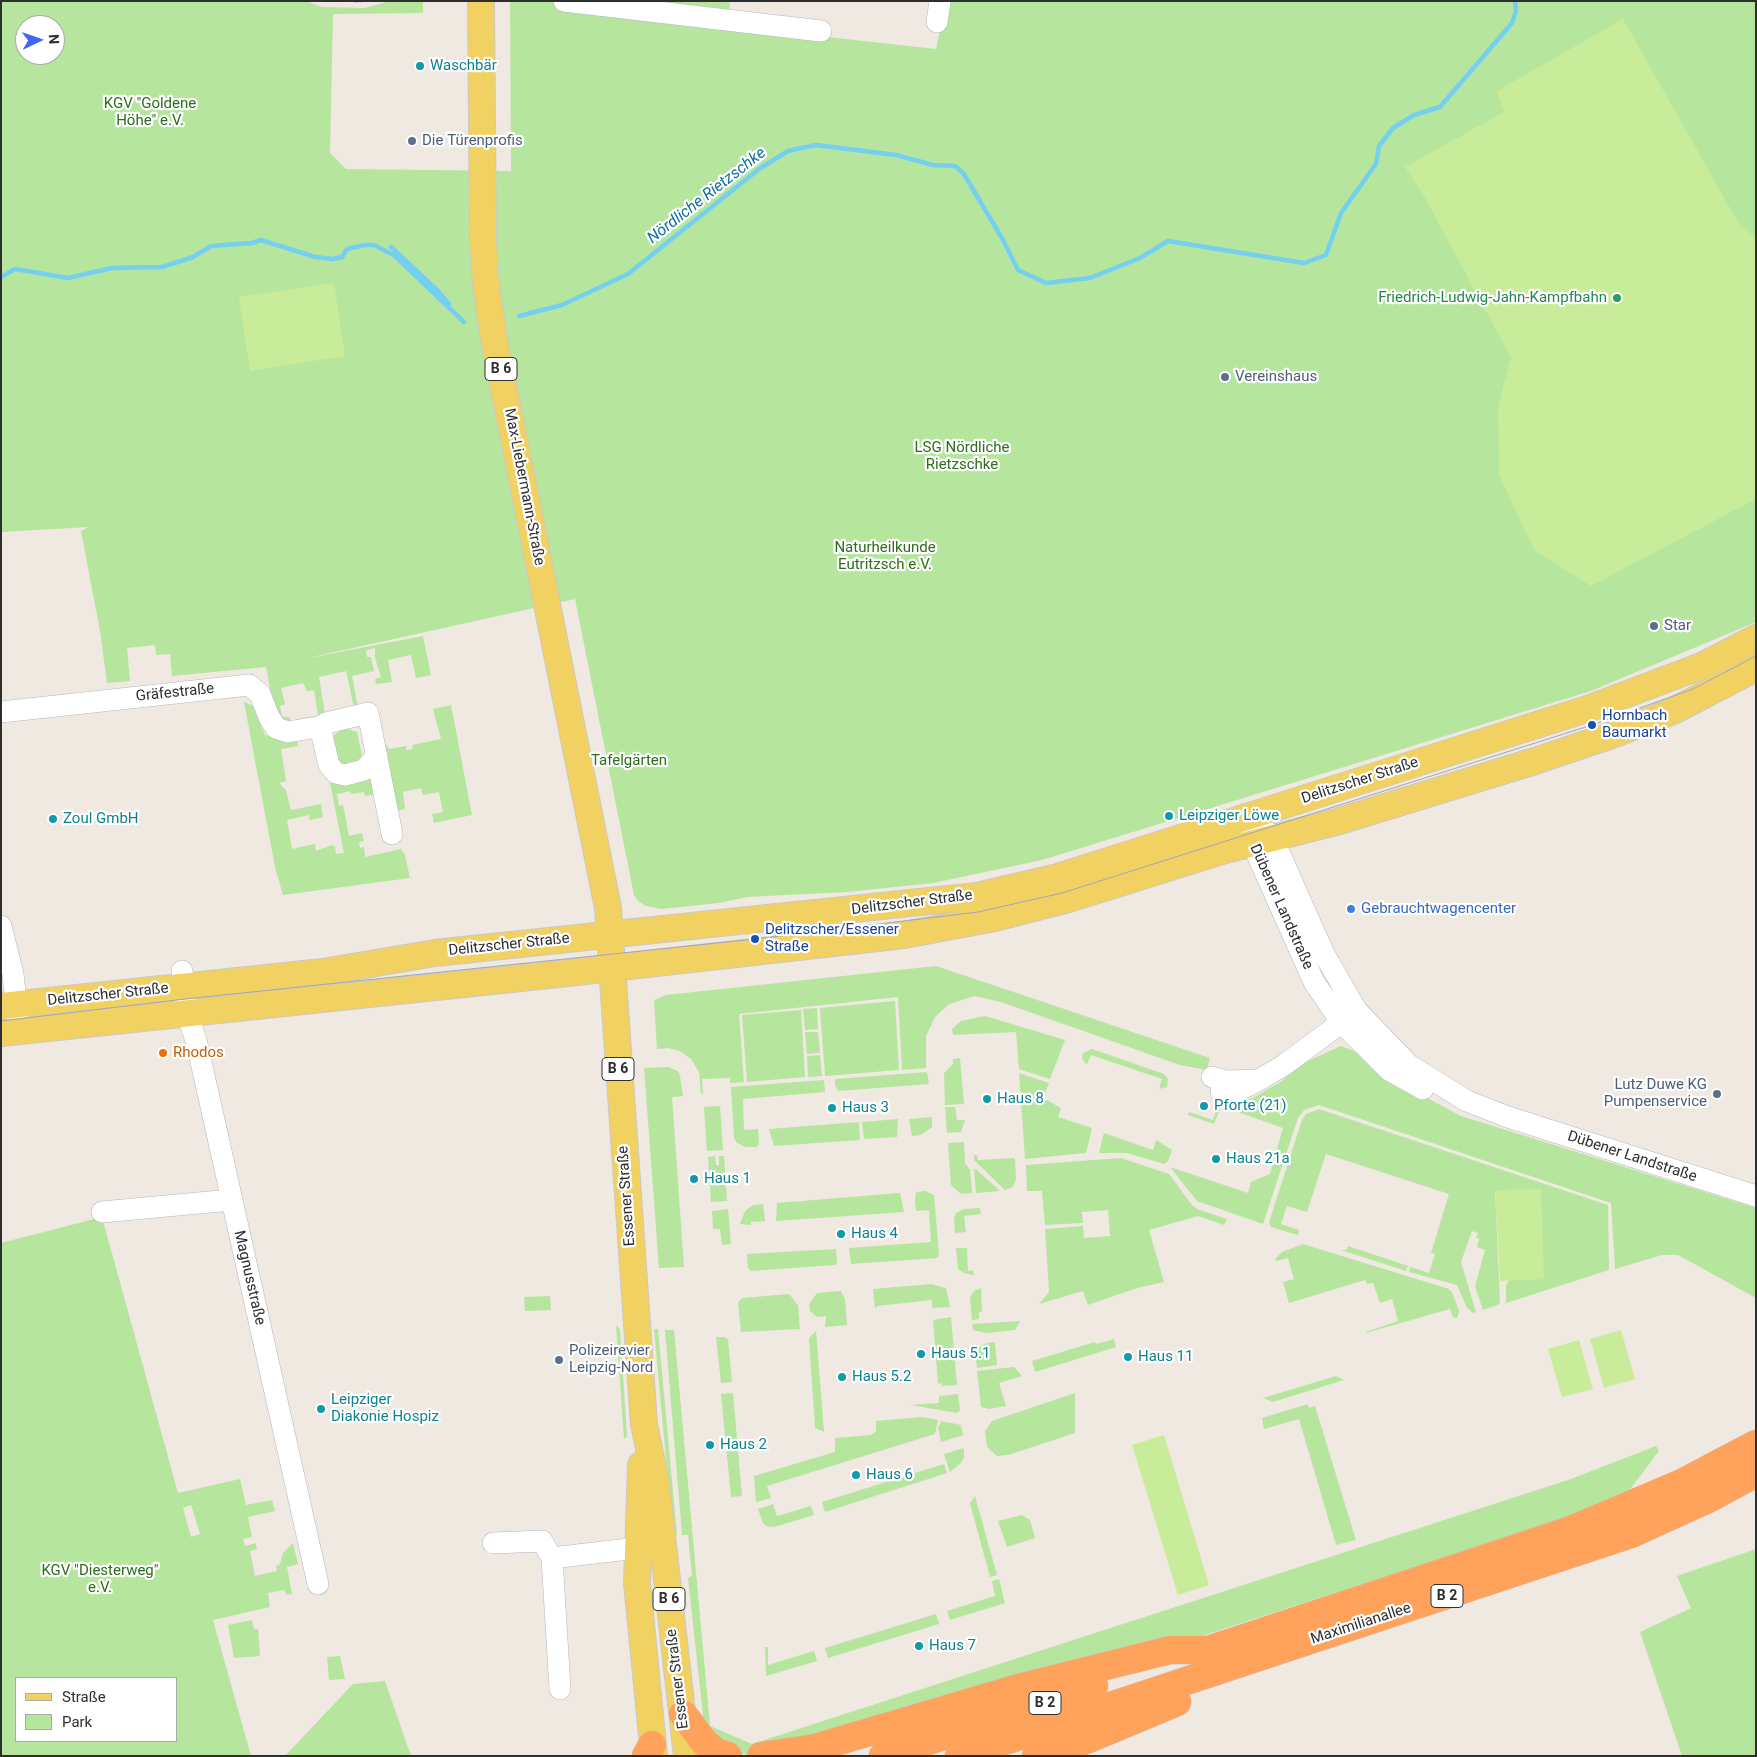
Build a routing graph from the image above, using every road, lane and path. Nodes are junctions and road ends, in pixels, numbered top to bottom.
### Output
1 (481, 1) edge
2 (564, 1) edge
3 (721, 10) edge
4 (821, 31) dead end
5 (1756, 638) edge
6 (1756, 668) edge
7 (1, 712) edge
8 (323, 726) junction
9 (377, 756) junction
10 (1253, 816) junction
11 (392, 834) dead end
12 (1262, 841) junction
13 (1, 926) edge
14 (610, 935) junction
15 (611, 968) junction
16 (183, 979) junction
17 (9, 1006) edge
18 (187, 1012) junction
19 (1350, 1016) junction
20 (10, 1032) edge
21 (1217, 1084) dead end
22 (1756, 1196) edge
23 (231, 1200) junction
24 (102, 1212) dead end
25 (644, 1424) junction
26 (1756, 1444) edge
27 (1756, 1473) edge
28 (493, 1543) dead end
29 (637, 1548) junction
30 (552, 1558) junction
31 (318, 1584) dead end
32 (1208, 1650) junction
33 (1264, 1657) junction
34 (560, 1689) dead end
35 (682, 1714) junction
36 (650, 1752) edge
37 (806, 1752) edge
38 (687, 1756) edge
39 (728, 1756) edge
40 (761, 1756) edge
41 (883, 1756) edge
42 (959, 1756) edge
43 (1036, 1756) edge

1 - 14 main road, Max-Liebermann-Straße / B 6
2 - 3 street
3 - 4 street
5 - 10 main road, Delitzscher Straße
6 - 12 main road, Delitzscher Straße
7 - 8 street, Gräfestraße
8 - 9 street, Gräfestraße
8 - 9 street
9 - 11 street, Gräfestraße
10 - 12 street, Dübener Landstraße
10 - 14 main road, Delitzscher Straße
12 - 15 main road, Delitzscher Straße
12 - 19 street, Dübener Landstraße
13 - 17 street
14 - 15 main road, Max-Liebermann-Straße / B 6
14 - 16 main road, Delitzscher Straße
15 - 18 main road, Delitzscher Straße
15 - 25 main road, Essener Straße / B 6
16 - 17 main road, Delitzscher Straße
16 - 18 street, Magnusstraße
17 - 20 street
18 - 20 main road, Delitzscher Straße
18 - 23 street, Magnusstraße
19 - 21 street
19 - 22 street, Dübener Landstraße
23 - 24 street
23 - 31 street, Magnusstraße
25 - 29 main road, Essener Straße / B 6
25 - 35 main road, Essener Straße / B 6
26 - 32 highway, B 2
27 - 33 highway, Maximilianallee / B 2
28 - 30 street
29 - 30 street
29 - 36 main road, Essener Straße / B 6
30 - 34 street
32 - 37 highway
32 - 41 highway, B 2
33 - 42 highway, Maximilianallee / B 2
33 - 43 highway
35 - 38 main road, Essener Straße / B 6
35 - 39 highway
37 - 40 highway

